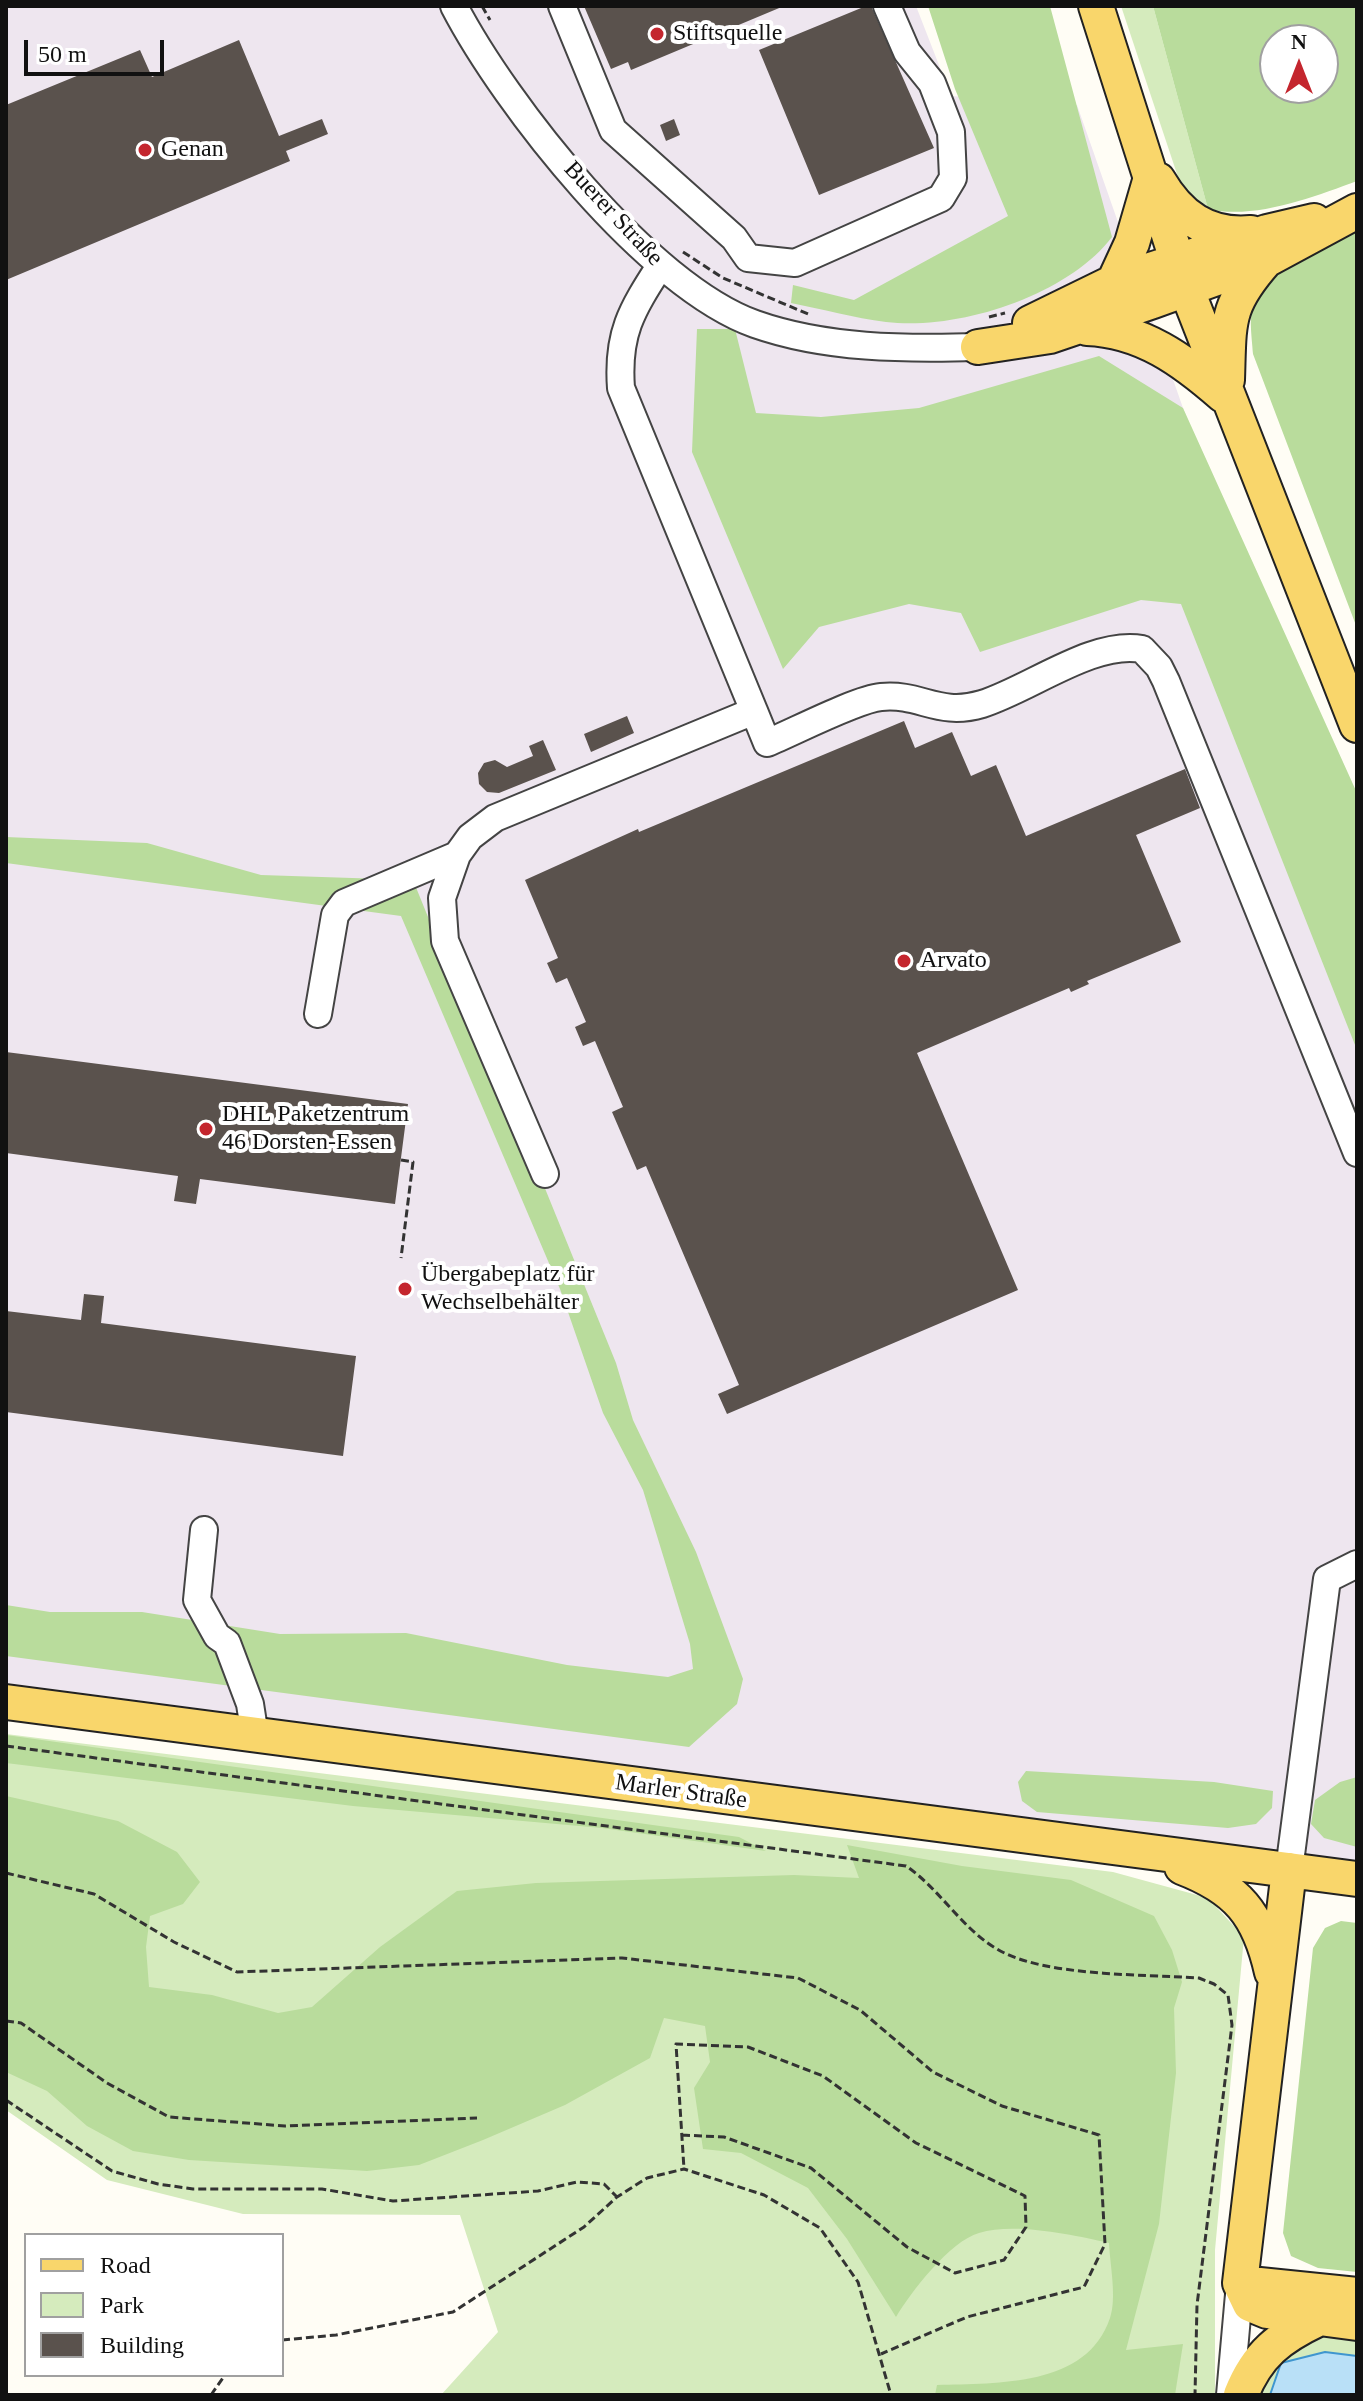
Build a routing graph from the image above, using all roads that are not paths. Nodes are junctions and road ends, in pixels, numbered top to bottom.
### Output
1 (454, 6) edge
2 (562, 6) edge
3 (887, 6) edge
4 (1096, 6) edge
5 (1140, 147) junction
6 (1150, 181) junction
7 (1356, 211) edge
8 (1267, 246) junction
9 (670, 258) junction
10 (1181, 275) junction
11 (1114, 282) junction
12 (1075, 328) junction
13 (978, 334) junction
14 (1227, 397) junction
15 (754, 711) junction
16 (1357, 725) edge
17 (457, 855) junction
18 (318, 1014) dead end
19 (1357, 1153) edge
20 (545, 1174) dead end
21 (204, 1530) dead end
22 (1357, 1564) edge
23 (6, 1702) edge
24 (255, 1736) junction
25 (1148, 1853) junction
26 (1289, 1870) junction
27 (1357, 1879) edge
28 (1275, 1984) junction
29 (1240, 2283) junction
30 (1357, 2295) edge
31 (1318, 2319) junction
32 (1357, 2323) edge
33 (1230, 2395) edge
34 (1241, 2395) edge

1 - 9 street, Buerer Straße
2 - 3 street
4 - 5 main road
5 - 6 main road
5 - 8 main road
6 - 10 main road
6 - 11 main road
7 - 8 main road
8 - 10 main road
8 - 14 main road
9 - 13 street, Buerer Straße
9 - 15 street
10 - 11 main road
10 - 12 main road
10 - 14 main road
11 - 13 main road
12 - 13 main road
12 - 14 main road
14 - 16 main road
15 - 17 street
15 - 19 street
17 - 18 street
17 - 20 street
21 - 24 street
22 - 26 street
23 - 24 main road, Marler Straße
24 - 25 main road, Marler Straße
25 - 26 main road, Marler Straße
25 - 28 main road
26 - 27 main road, Marler Straße
26 - 28 main road
28 - 29 main road
29 - 30 main road
29 - 31 main road
29 - 33 street
31 - 32 main road
31 - 34 main road

